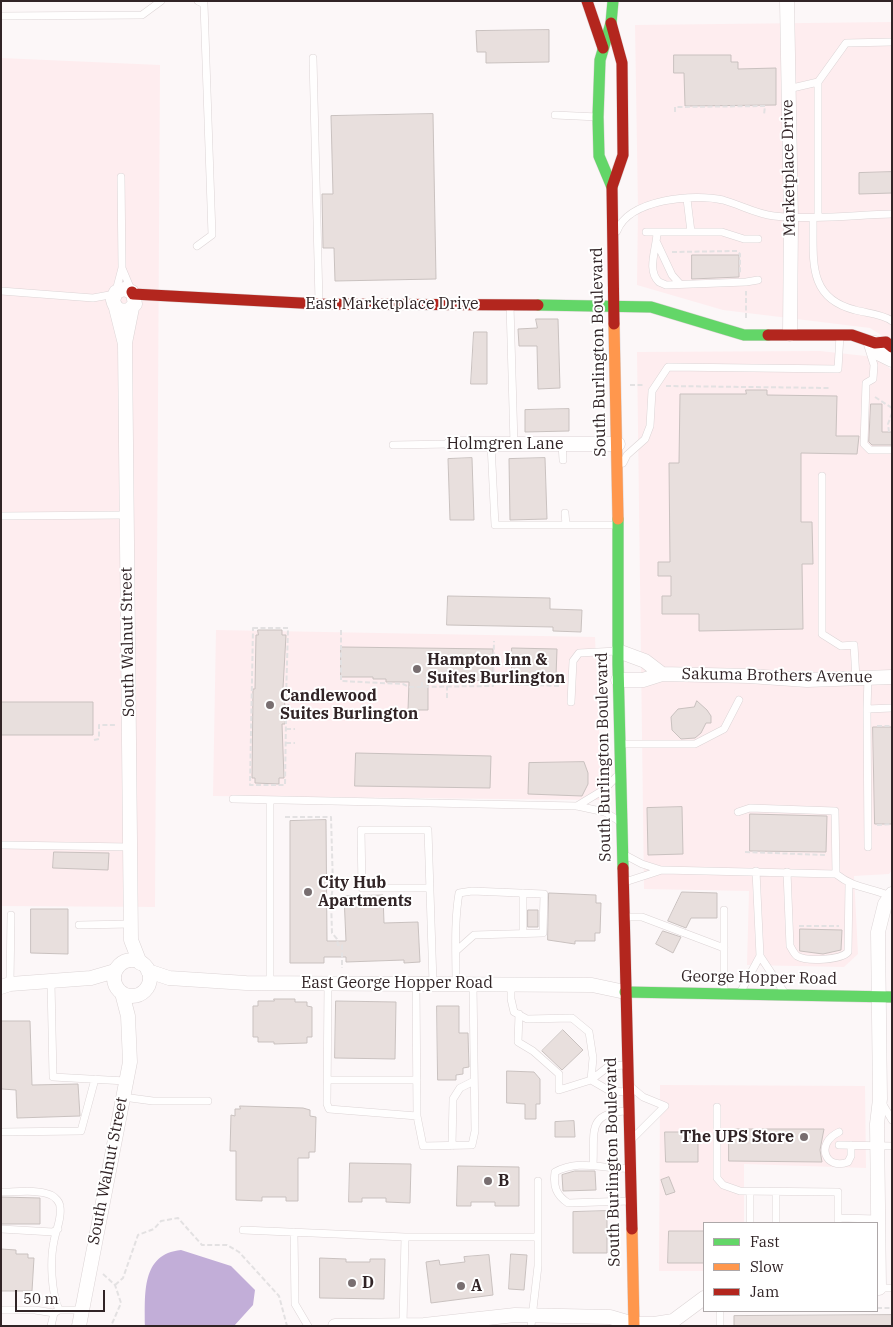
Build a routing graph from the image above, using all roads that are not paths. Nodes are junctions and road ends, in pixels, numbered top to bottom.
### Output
1 (161, 1) edge
2 (198, 1) edge
3 (587, 1) edge
4 (787, 1) edge
5 (614, 4) edge
6 (1, 16) edge
7 (610, 23) junction
8 (892, 42) edge
9 (603, 49) junction
10 (313, 58) dead end
11 (818, 82) junction
12 (788, 90) junction
13 (555, 115) dead end
14 (598, 117) junction
15 (121, 177) dead end
16 (612, 187) junction
17 (687, 199) junction
18 (892, 214) edge
19 (790, 217) junction
20 (816, 218) junction
21 (646, 232) dead end
22 (657, 232) junction
23 (690, 232) junction
24 (758, 239) dead end
25 (613, 241) junction
26 (657, 242) junction
27 (197, 246) dead end
28 (122, 268) junction
29 (758, 280) dead end
30 (680, 284) junction
31 (1, 292) edge
32 (171, 296) joint
33 (93, 298) junction
34 (116, 300) junction
35 (133, 300) junction
36 (319, 304) junction
37 (510, 304) junction
38 (613, 306) junction
39 (892, 321) edge
40 (790, 334) junction
41 (840, 335) junction
42 (870, 340) junction
43 (125, 344) junction
44 (892, 347) edge
45 (892, 360) edge
46 (451, 444) joint
47 (490, 444) junction
48 (514, 444) junction
49 (562, 444) junction
50 (618, 444) junction
51 (393, 445) dead end
52 (892, 450) edge
53 (563, 460) dead end
54 (618, 473) junction
55 (822, 476) dead end
56 (566, 513) dead end
57 (127, 514) junction
58 (1, 516) edge
59 (566, 525) junction
60 (618, 525) junction
61 (618, 651) junction
62 (662, 674) junction
63 (892, 677) edge
64 (862, 678) junction
65 (618, 680) junction
66 (739, 700) dead end
67 (571, 702) dead end
68 (892, 708) edge
69 (867, 709) junction
70 (620, 744) junction
71 (620, 773) junction
72 (233, 799) dead end
73 (270, 800) junction
74 (577, 806) junction
75 (738, 812) dead end
76 (622, 822) junction
77 (3, 845) dead end
78 (130, 847) junction
79 (868, 847) dead end
80 (622, 853) junction
81 (662, 870) junction
82 (756, 871) junction
83 (787, 872) junction
84 (836, 874) junction
85 (623, 884) junction
86 (849, 884) junction
87 (430, 888) junction
88 (523, 893) junction
89 (891, 895) edge
90 (724, 910) dead end
91 (11, 915) dead end
92 (624, 916) junction
93 (131, 924) junction
94 (79, 925) dead end
95 (523, 933) junction
96 (131, 940) junction
97 (724, 948) junction
98 (456, 951) junction
99 (760, 956) junction
100 (117, 968) junction
101 (91, 978) junction
102 (144, 978) junction
103 (51, 982) junction
104 (270, 983) junction
105 (328, 983) junction
106 (416, 983) junction
107 (433, 983) junction
108 (456, 983) junction
109 (473, 983) junction
110 (511, 984) junction
111 (6, 986) edge
112 (119, 990) junction
113 (625, 992) junction
114 (724, 994) junction
115 (740, 994) junction
116 (786, 994) junction
117 (886, 997) edge
118 (519, 1014) junction
119 (128, 1016) junction
120 (627, 1066) junction
121 (95, 1079) junction
122 (328, 1080) junction
123 (417, 1080) junction
124 (591, 1080) junction
125 (126, 1081) junction
126 (474, 1081) junction
127 (627, 1088) junction
128 (123, 1097) junction
129 (880, 1099) junction
130 (208, 1101) dead end
131 (717, 1107) dead end
132 (628, 1111) junction
133 (417, 1116) junction
134 (892, 1120) edge
135 (1, 1132) edge
136 (839, 1132) dead end
137 (628, 1143) junction
138 (839, 1145) dead end
139 (851, 1145) junction
140 (452, 1146) junction
141 (877, 1146) junction
142 (892, 1146) edge
143 (593, 1165) junction
144 (629, 1168) junction
145 (538, 1181) dead end
146 (1, 1192) edge
147 (750, 1192) junction
148 (776, 1192) junction
149 (630, 1201) junction
150 (878, 1219) junction
151 (838, 1221) edge
152 (750, 1222) edge
153 (776, 1222) edge
154 (1, 1229) edge
155 (58, 1229) junction
156 (243, 1230) dead end
157 (294, 1232) junction
158 (405, 1237) junction
159 (538, 1237) junction
160 (882, 1288) edge
161 (703, 1299) edge
162 (1, 1310) edge
163 (81, 1310) junction
164 (56, 1311) junction
165 (720, 1312) edge
166 (531, 1320) edge
167 (673, 1323) edge
168 (372, 1325) edge
169 (403, 1325) edge
170 (634, 1325) edge
171 (51, 1326) edge
172 (79, 1326) edge
173 (308, 1326) edge
174 (335, 1326) edge
175 (720, 1326) edge

1 - 6 lane
2 - 27 lane
3 - 9 main road
4 - 12 street, Marketplace Drive
5 - 7 main road, South Burlington Boulevard
7 - 9 main road, South Burlington Boulevard
7 - 16 main road, South Burlington Boulevard
8 - 11 lane
9 - 14 main road, South Burlington Boulevard
10 - 36 lane
11 - 12 lane
11 - 20 lane
12 - 19 street, Marketplace Drive
13 - 14 lane
14 - 16 main road, South Burlington Boulevard
15 - 28 lane
16 - 25 main road, South Burlington Boulevard
17 - 19 lane
17 - 23 lane
17 - 25 lane
18 - 20 lane
19 - 20 lane
19 - 40 street, Marketplace Drive
20 - 39 lane
21 - 22 lane
22 - 23 lane
22 - 26 lane
23 - 24 lane
25 - 38 main road, South Burlington Boulevard
26 - 30 lane
26 - 30 lane
28 - 34 lane
28 - 35 lane
29 - 30 lane
31 - 33 lane
32 - 35 street, East Marketplace Drive
32 - 36 main road, East Marketplace Drive
33 - 34 lane
33 - 34 lane
34 - 35 street
34 - 35 street
34 - 43 street, South Walnut Street
35 - 43 street, South Walnut Street
36 - 37 main road, East Marketplace Drive
37 - 38 main road, East Marketplace Drive
37 - 48 lane
38 - 40 main road, East Marketplace Drive
38 - 50 main road, South Burlington Boulevard
40 - 41 main road, East Marketplace Drive
41 - 42 main road, East Marketplace Drive
41 - 54 lane
42 - 44 main road, East Marketplace Drive
42 - 45 street
42 - 52 lane
43 - 57 street, South Walnut Street
46 - 47 street, Holmgren Lane
46 - 51 lane, Holmgren Lane
47 - 48 street, Holmgren Lane
47 - 59 lane
48 - 49 street, Holmgren Lane
49 - 50 street, Holmgren Lane
49 - 53 lane
50 - 54 main road, South Burlington Boulevard
54 - 60 main road, South Burlington Boulevard
55 - 64 lane
56 - 59 lane
57 - 58 lane
57 - 78 street, South Walnut Street
59 - 60 lane
60 - 61 main road, South Burlington Boulevard
61 - 62 street, Sakuma Brothers Avenue
61 - 65 main road, South Burlington Boulevard
61 - 67 lane
62 - 64 street, Sakuma Brothers Avenue
62 - 65 street, Sakuma Brothers Avenue
63 - 64 street, Sakuma Brothers Avenue
64 - 69 lane
65 - 70 main road, South Burlington Boulevard
66 - 70 lane
68 - 69 lane
69 - 79 lane
70 - 71 main road, South Burlington Boulevard
71 - 74 lane
71 - 76 main road, South Burlington Boulevard
72 - 73 lane
73 - 74 lane
73 - 104 lane
74 - 76 lane
75 - 84 lane
76 - 80 main road, South Burlington Boulevard
77 - 78 lane
78 - 93 street, South Walnut Street
80 - 81 lane
80 - 85 main road, South Burlington Boulevard
81 - 82 lane
81 - 85 lane
82 - 83 lane
82 - 99 lane
83 - 84 lane
83 - 86 lane
84 - 86 lane
85 - 92 main road, South Burlington Boulevard
86 - 89 lane
87 - 87 lane
87 - 107 lane
88 - 95 lane
88 - 95 lane
88 - 98 lane
89 - 117 street
90 - 97 lane
91 - 111 lane
92 - 97 lane
92 - 113 main road, South Burlington Boulevard
93 - 94 lane
93 - 96 street, South Walnut Street
95 - 98 lane
96 - 100 street, South Walnut Street
96 - 102 street, South Walnut Street
97 - 114 lane
98 - 108 lane
99 - 115 lane
99 - 116 lane
100 - 101 street
100 - 102 street
100 - 112 street, South Walnut Street
101 - 103 street
101 - 112 street
102 - 104 street, East George Hopper Road
102 - 112 street
102 - 119 street
103 - 111 street
103 - 121 lane
104 - 105 street, East George Hopper Road
105 - 106 street, East George Hopper Road
105 - 122 lane
106 - 107 street, East George Hopper Road
106 - 123 lane
107 - 108 street, East George Hopper Road
108 - 109 street, East George Hopper Road
109 - 110 street, East George Hopper Road
109 - 126 lane
110 - 113 street, East George Hopper Road
110 - 118 lane
112 - 119 street, South Walnut Street
113 - 114 main road, George Hopper Road
113 - 120 main road, South Burlington Boulevard
114 - 115 main road, George Hopper Road
115 - 116 main road, George Hopper Road
116 - 117 main road, George Hopper Road
117 - 129 street
118 - 124 lane
118 - 124 lane
119 - 125 street, South Walnut Street
120 - 124 lane
120 - 127 main road, South Burlington Boulevard
121 - 125 lane
121 - 135 lane
122 - 123 lane
122 - 133 lane
123 - 133 lane
124 - 127 lane
125 - 128 street, South Walnut Street
126 - 140 lane
126 - 140 lane
127 - 132 main road, South Burlington Boulevard
127 - 137 lane
128 - 130 lane
128 - 163 street, South Walnut Street
129 - 134 lane
129 - 141 street
131 - 147 lane
132 - 137 main road, South Burlington Boulevard
132 - 143 lane
133 - 140 lane
136 - 139 lane
137 - 144 main road, South Burlington Boulevard
138 - 139 lane
139 - 141 lane
141 - 142 lane
141 - 150 street
143 - 144 lane
143 - 149 lane
144 - 149 main road, South Burlington Boulevard
145 - 159 lane
146 - 155 lane
147 - 148 lane
147 - 152 lane
148 - 151 lane
148 - 153 lane
149 - 170 main road, South Burlington Boulevard
150 - 151 lane
150 - 160 street
154 - 155 lane
155 - 164 lane
156 - 157 lane
157 - 158 lane
157 - 173 lane
158 - 159 lane
158 - 169 lane
159 - 166 lane
161 - 167 street
162 - 164 lane
163 - 164 lane
163 - 172 street, South Walnut Street
164 - 171 lane
165 - 175 lane
166 - 169 street
166 - 170 street
167 - 170 street
168 - 169 street
168 - 174 street

